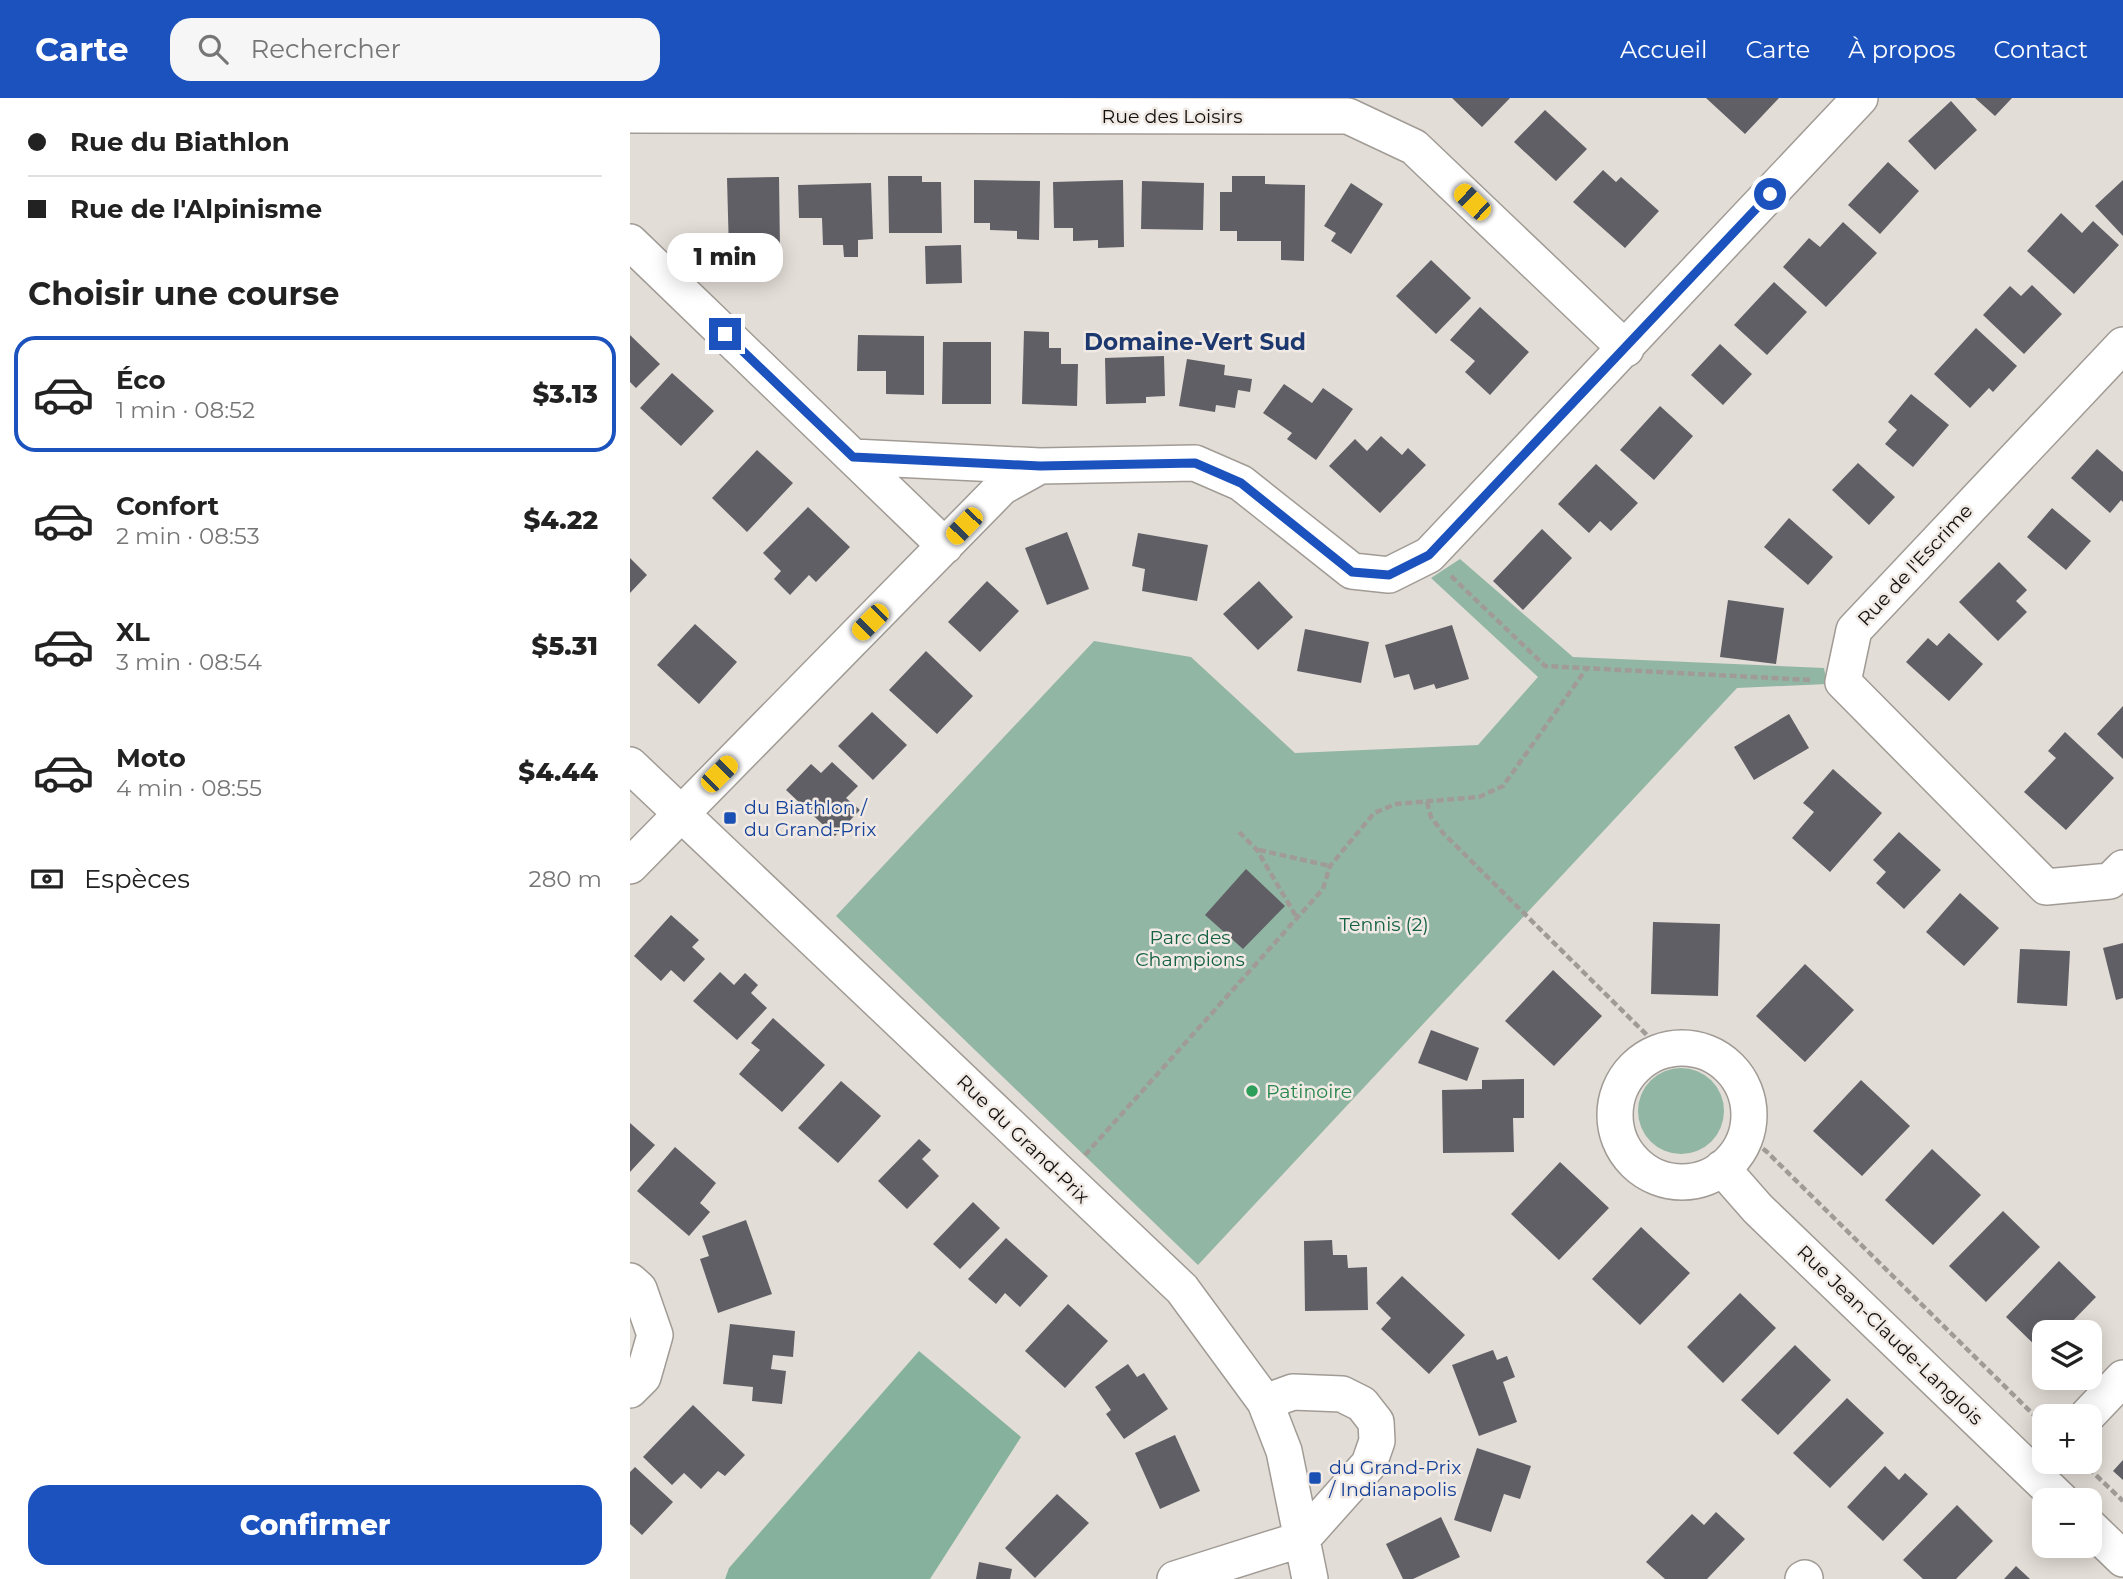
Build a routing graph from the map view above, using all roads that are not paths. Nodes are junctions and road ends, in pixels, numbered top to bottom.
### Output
1 (1860, 98) edge
2 (630, 116) edge
3 (630, 242) edge
4 (2123, 345) edge
5 (1626, 349) junction
6 (853, 457) junction
7 (1040, 466) junction
8 (945, 546) junction
9 (630, 765) edge
10 (681, 813) junction
11 (630, 866) edge
12 (2123, 868) edge
13 (1722, 1168) junction
14 (630, 1281) edge
15 (2123, 1378) edge
16 (630, 1390) edge
17 (1265, 1402) junction
18 (2098, 1404) edge
19 (2032, 1461) edge
20 (1302, 1539) junction
21 (2102, 1539) edge
22 (2123, 1559) edge
23 (1175, 1579) edge
24 (1310, 1579) edge

1 - 5 street
2 - 5 street, Rue des Loisirs
3 - 6 street
4 - 12 street, Rue de l'Escrime
5 - 7 street
6 - 7 street
6 - 8 street
7 - 8 street
8 - 10 street
9 - 10 street, Rue du Grand-Prix
10 - 11 street
10 - 17 street, Rue du Grand-Prix
13 - 13 street
13 - 19 street, Rue Jean-Claude-Langlois
14 - 16 street
15 - 18 street
17 - 20 street, Rue du Grand-Prix
17 - 20 street
20 - 23 street
20 - 24 street, Rue du Grand-Prix
21 - 22 street

